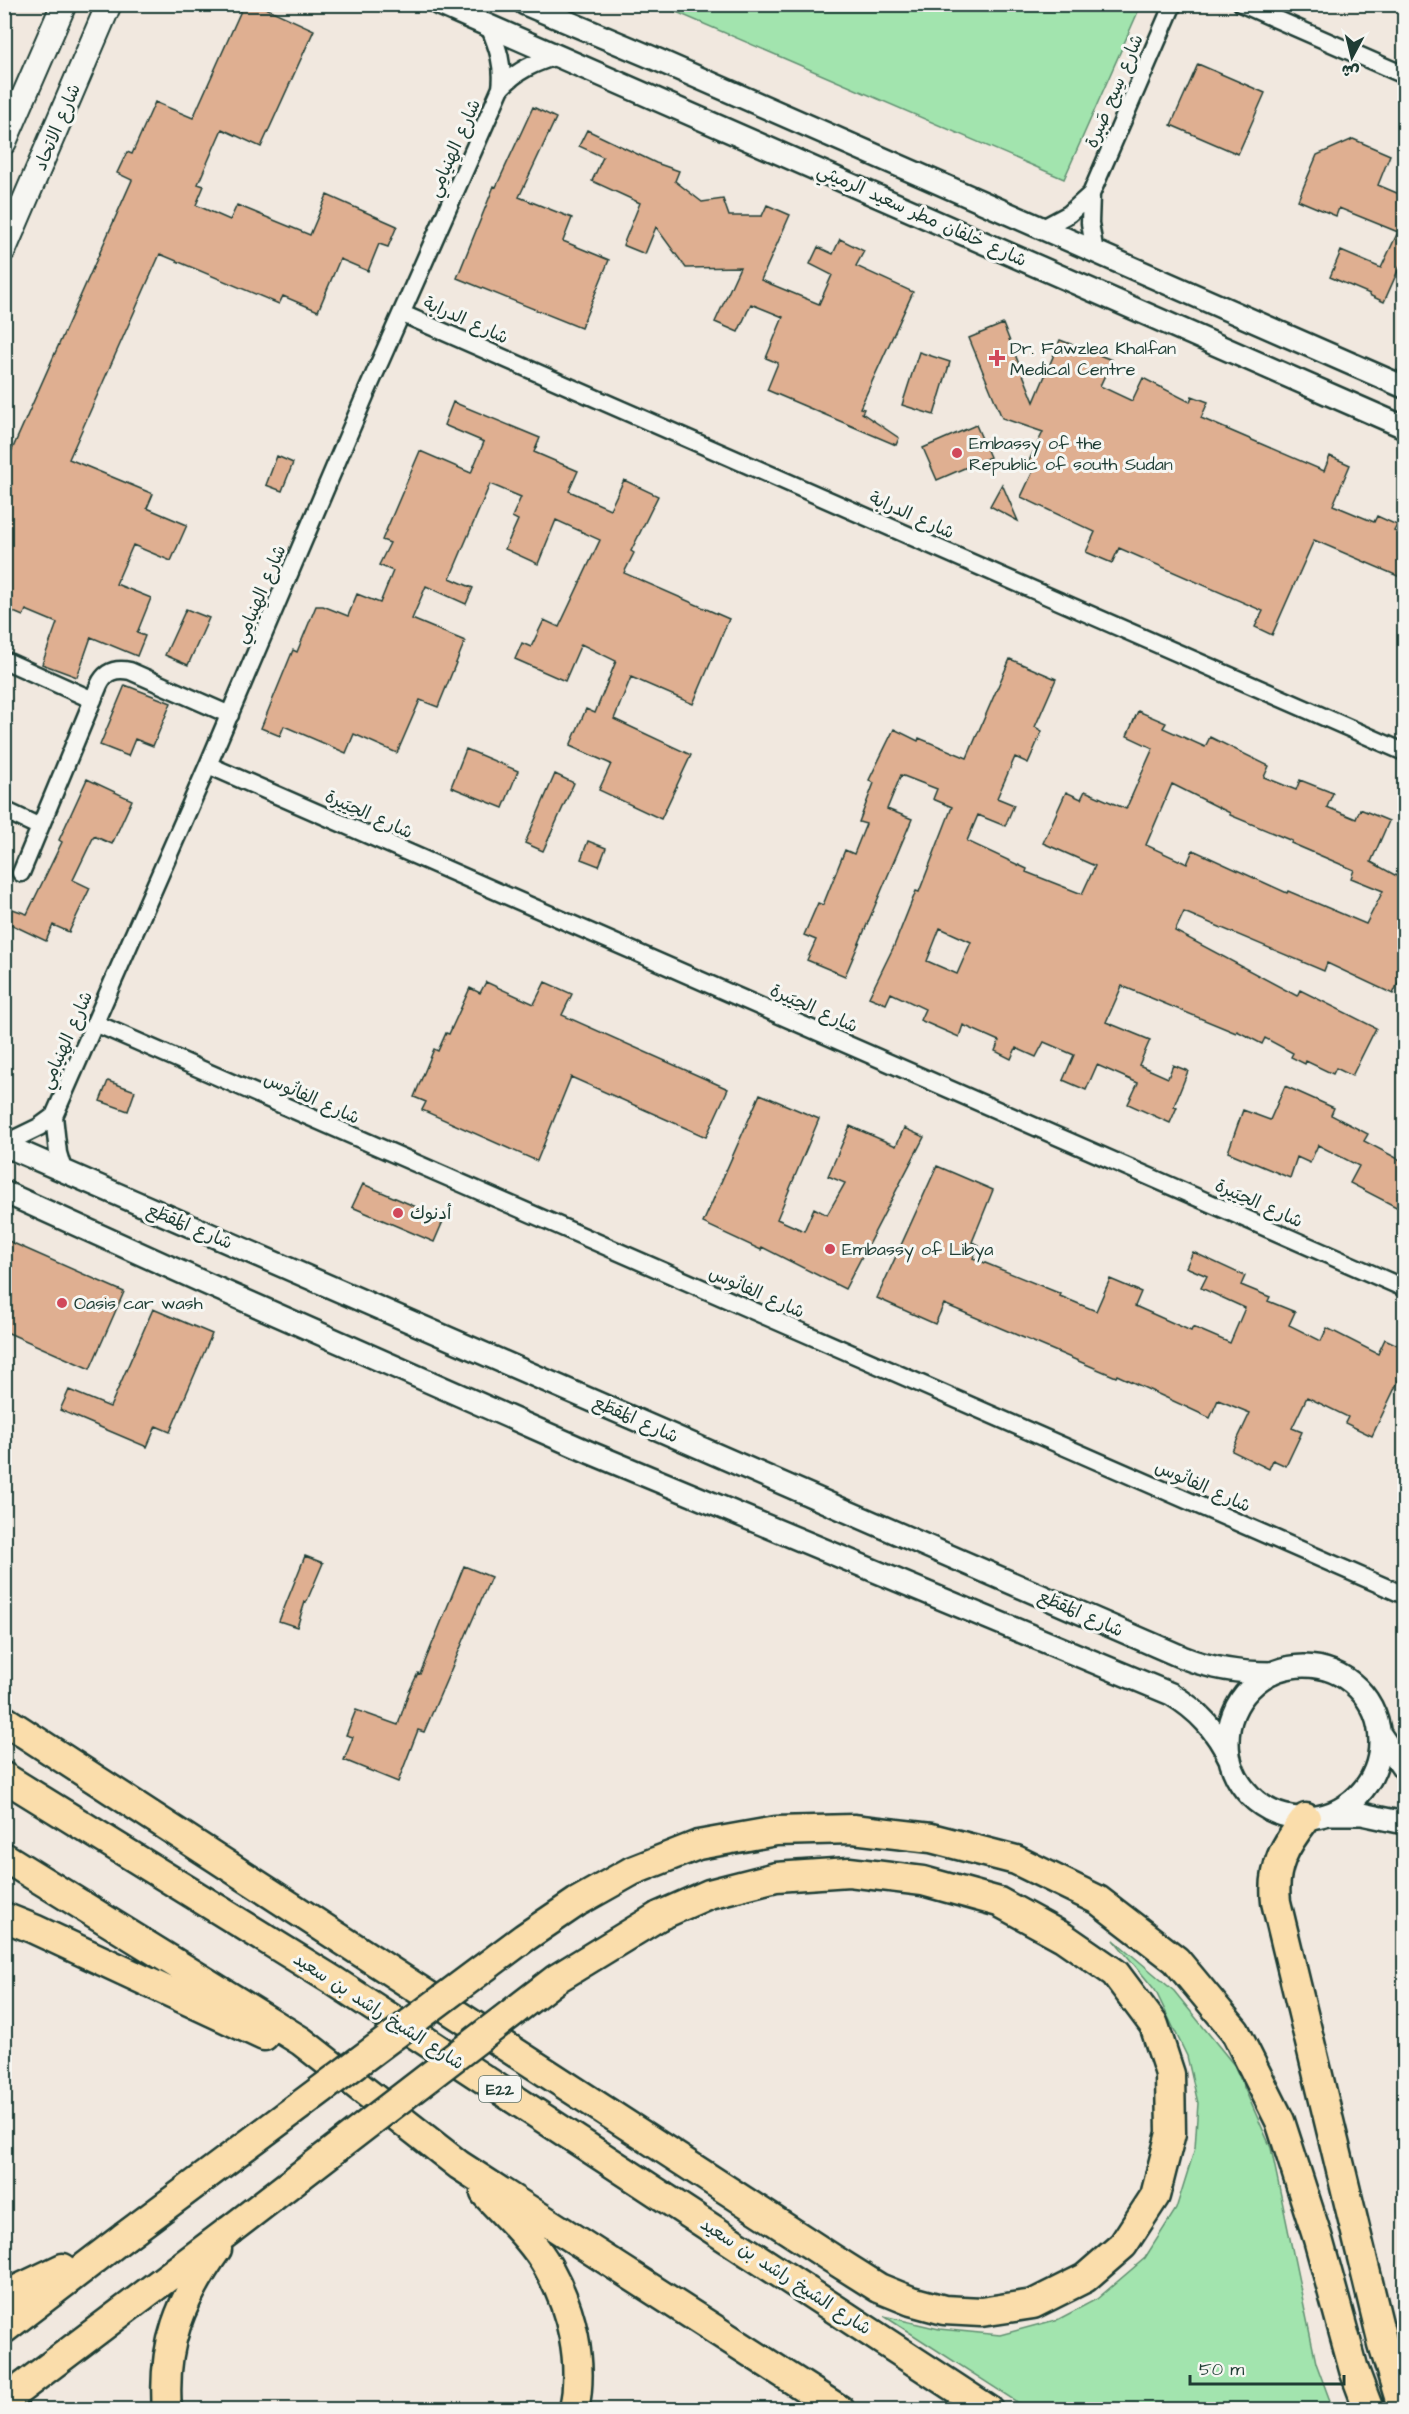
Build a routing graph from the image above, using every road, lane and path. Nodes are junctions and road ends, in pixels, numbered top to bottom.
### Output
1 (64, 4) edge
2 (439, 4) edge
3 (525, 4) edge
4 (1173, 4) edge
5 (1242, 4) edge
6 (109, 9) edge
7 (489, 26) junction
8 (557, 56) junction
9 (657, 60) junction
10 (1404, 75) edge
11 (501, 88) junction
12 (643, 94) junction
13 (4, 142) edge
14 (1091, 194) junction
15 (1041, 229) junction
16 (4, 249) edge
17 (1095, 253) junction
18 (403, 314) junction
19 (1404, 387) edge
20 (1404, 427) edge
21 (4, 660) edge
22 (93, 700) junction
23 (230, 715) junction
24 (1404, 752) edge
25 (208, 765) junction
26 (4, 810) edge
27 (40, 827) junction
28 (21, 873) dead end
29 (94, 1023) junction
30 (54, 1116) junction
31 (4, 1145) edge
32 (63, 1170) junction
33 (4, 1192) edge
34 (1404, 1288) edge
35 (1404, 1595) edge
36 (1272, 1673) junction
37 (4, 1720) edge
38 (1380, 1734) junction
39 (1230, 1759) junction
40 (1404, 1768) edge
41 (4, 1777) edge
42 (1317, 1816) junction
43 (1404, 1822) edge
44 (4, 1857) edge
45 (4, 1917) edge
46 (301, 2041) junction
47 (459, 2165) junction
48 (230, 2230) junction
49 (124, 2237) junction
50 (4, 2296) edge
51 (4, 2329) edge
52 (4, 2401) edge
53 (167, 2409) edge
54 (574, 2409) edge
55 (840, 2409) edge
56 (989, 2409) edge
57 (1369, 2409) edge
58 (1403, 2409) edge

1 - 13 main road
2 - 7 street, شارع خلفان مطر سعيد الرميثي
3 - 9 street, شارع خلفان مطر سعيد الرميثي
4 - 14 street, شارع سِيح صَبرة
5 - 10 street
6 - 16 main road, شارع الاتحاد
7 - 8 street, شارع خلفان مطر سعيد الرميثي
7 - 11 street, شارع الهِنيامِي
8 - 11 street, شارع الهِنيامِي
8 - 12 street, شارع خلفان مطر سعيد الرميثي
9 - 12 street
9 - 15 street, شارع خلفان مطر سعيد الرميثي
11 - 18 street, شارع الهِنيامِي
12 - 20 street, شارع خلفان مطر سعيد الرميثي
14 - 15 street, شارع سِيح صَبرة
14 - 17 street, شارع سِيح صَبرة
15 - 17 street, شارع خلفان مطر سعيد الرميثي
17 - 19 street, شارع خلفان مطر سعيد الرميثي
18 - 23 street, شارع الهِنيامِي
18 - 24 street, شارع الدرابة
21 - 22 street
22 - 23 street
22 - 27 street
23 - 25 street, شارع الهِنيامِي
25 - 29 street, شارع الهِنيامِي
25 - 34 street, شارع الحِيَيرة
26 - 27 street
27 - 28 street
29 - 30 street, شارع الهِنيامِي
29 - 35 street, شارع الفانُوس
30 - 31 street, شارع الهِنيامِي
30 - 32 street, شارع الهِنيامِي
31 - 32 street, شارع المَقطَع
32 - 36 street, شارع المَقطَع
33 - 39 street
36 - 38 street
36 - 39 street
37 - 48 highway, bridge
38 - 40 street
38 - 42 street
39 - 42 street
41 - 56 highway, شارع الشيخ راشد بن سعيد / E22
42 - 43 street
42 - 58 highway
44 - 46 highway
45 - 46 highway
46 - 47 highway
47 - 54 highway
47 - 55 highway
48 - 52 highway
48 - 53 highway
49 - 50 highway
49 - 51 highway
49 - 57 highway, bridge

